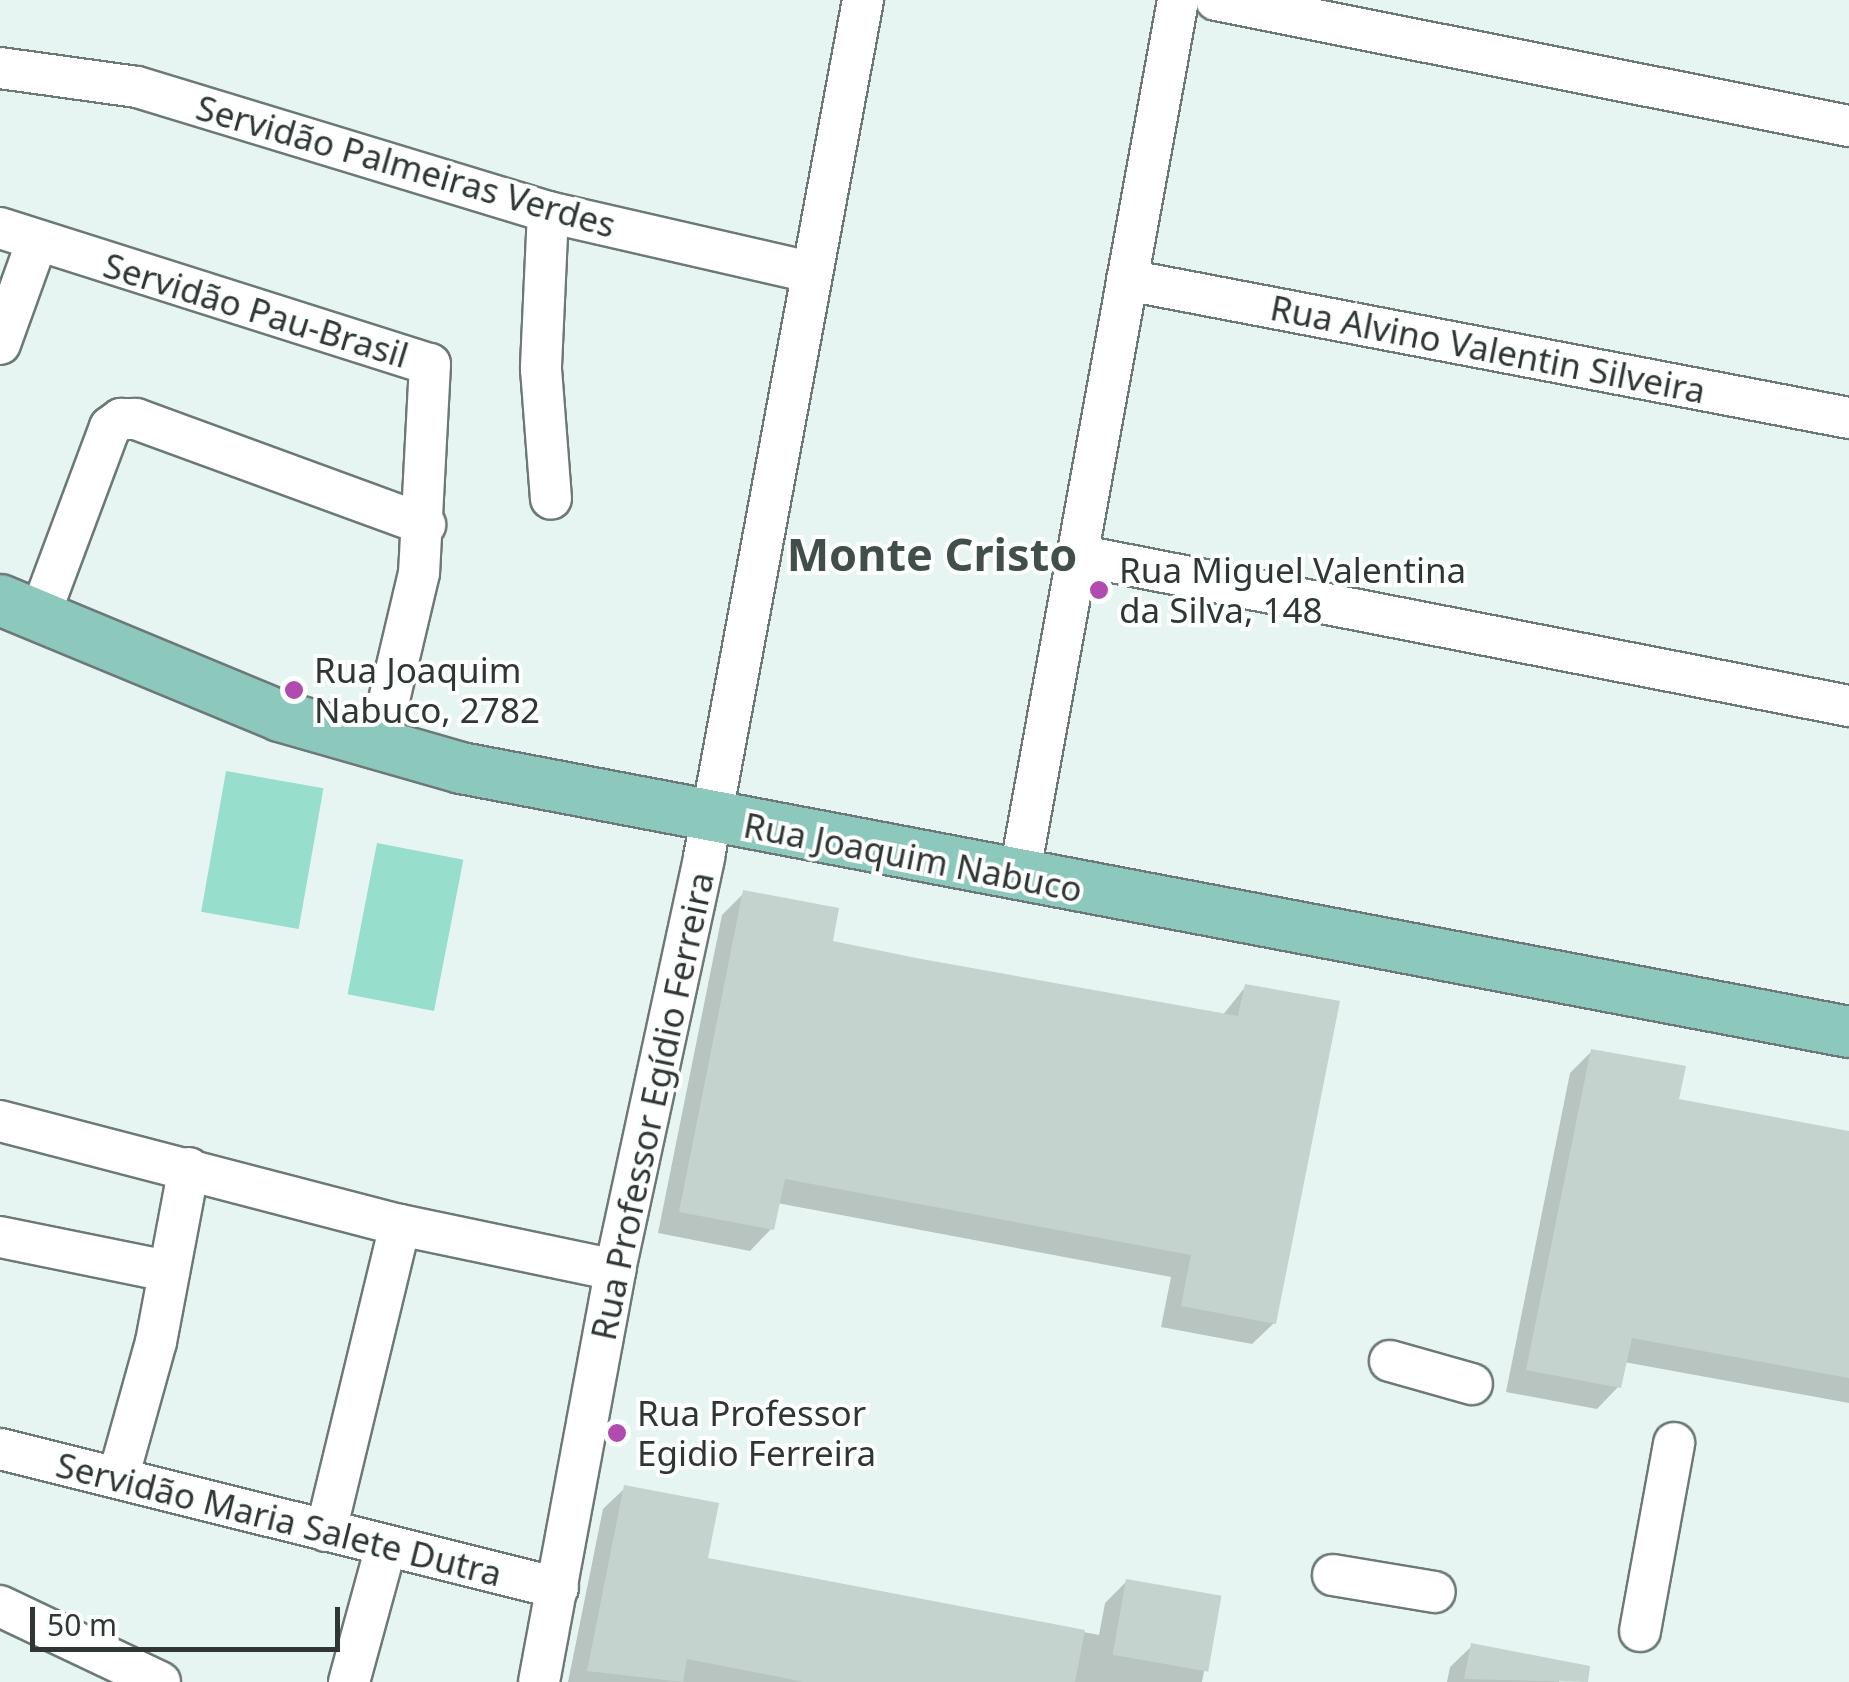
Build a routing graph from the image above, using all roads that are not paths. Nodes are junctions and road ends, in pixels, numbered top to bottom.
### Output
1 (863, 0) edge
2 (1178, 0) edge
3 (1216, 0) edge
4 (0, 68) edge
5 (1849, 126) edge
6 (548, 212) junction
7 (18, 234) edge
8 (811, 272) junction
9 (1127, 280) junction
10 (0, 344) edge
11 (1849, 418) edge
12 (550, 499) dead end
13 (425, 525) junction
14 (1077, 555) junction
15 (20, 608) edge
16 (1849, 706) edge
17 (378, 746) junction
18 (710, 818) junction
19 (1019, 877) junction
20 (1849, 1032) edge
21 (0, 1121) edge
22 (189, 1168) junction
23 (400, 1224) junction
24 (0, 1237) edge
25 (615, 1270) junction
26 (167, 1271) junction
27 (1390, 1361) dead end
28 (1472, 1384) dead end
29 (1674, 1443) dead end
30 (0, 1449) edge
31 (118, 1478) junction
32 (326, 1531) junction
33 (386, 1547) junction
34 (1334, 1574) dead end
35 (558, 1588) junction
36 (1435, 1592) dead end
37 (0, 1606) edge
38 (1640, 1631) dead end
39 (160, 1682) edge
40 (349, 1682) edge
41 (539, 1682) edge

1 - 8 street, Rua Professor Egídio Ferreira
2 - 9 street
3 - 5 street
4 - 6 street, Servidão Palmeiras Verdes
6 - 8 street, Servidão Palmeiras Verdes
6 - 12 street
7 - 10 street
7 - 13 street, Servidão Pau-Brasil
8 - 18 street, Rua Professor Egídio Ferreira
9 - 11 street, Rua Alvino Valentin Silveira
9 - 14 street
13 - 15 street
13 - 17 street, Servidão Pau-Brasil
14 - 16 street
14 - 19 street
15 - 17 main road, Rua Joaquim Nabuco
17 - 18 main road, Rua Joaquim Nabuco
18 - 19 main road, Rua Joaquim Nabuco
18 - 25 street, Rua Professor Egídio Ferreira
19 - 20 main road, Rua Joaquim Nabuco
21 - 22 street
22 - 23 street
22 - 26 street
23 - 25 street
23 - 32 street
24 - 26 street
25 - 35 street, Rua Professor Egídio Ferreira
26 - 31 street
27 - 28 street
29 - 38 street
30 - 31 street, Servidão Maria Salete Dutra
31 - 32 street, Servidão Maria Salete Dutra
32 - 33 street, Servidão Maria Salete Dutra
33 - 35 street, Servidão Maria Salete Dutra
33 - 40 street
34 - 36 street
35 - 41 street, Rua Professor Egídio Ferreira
37 - 39 street

